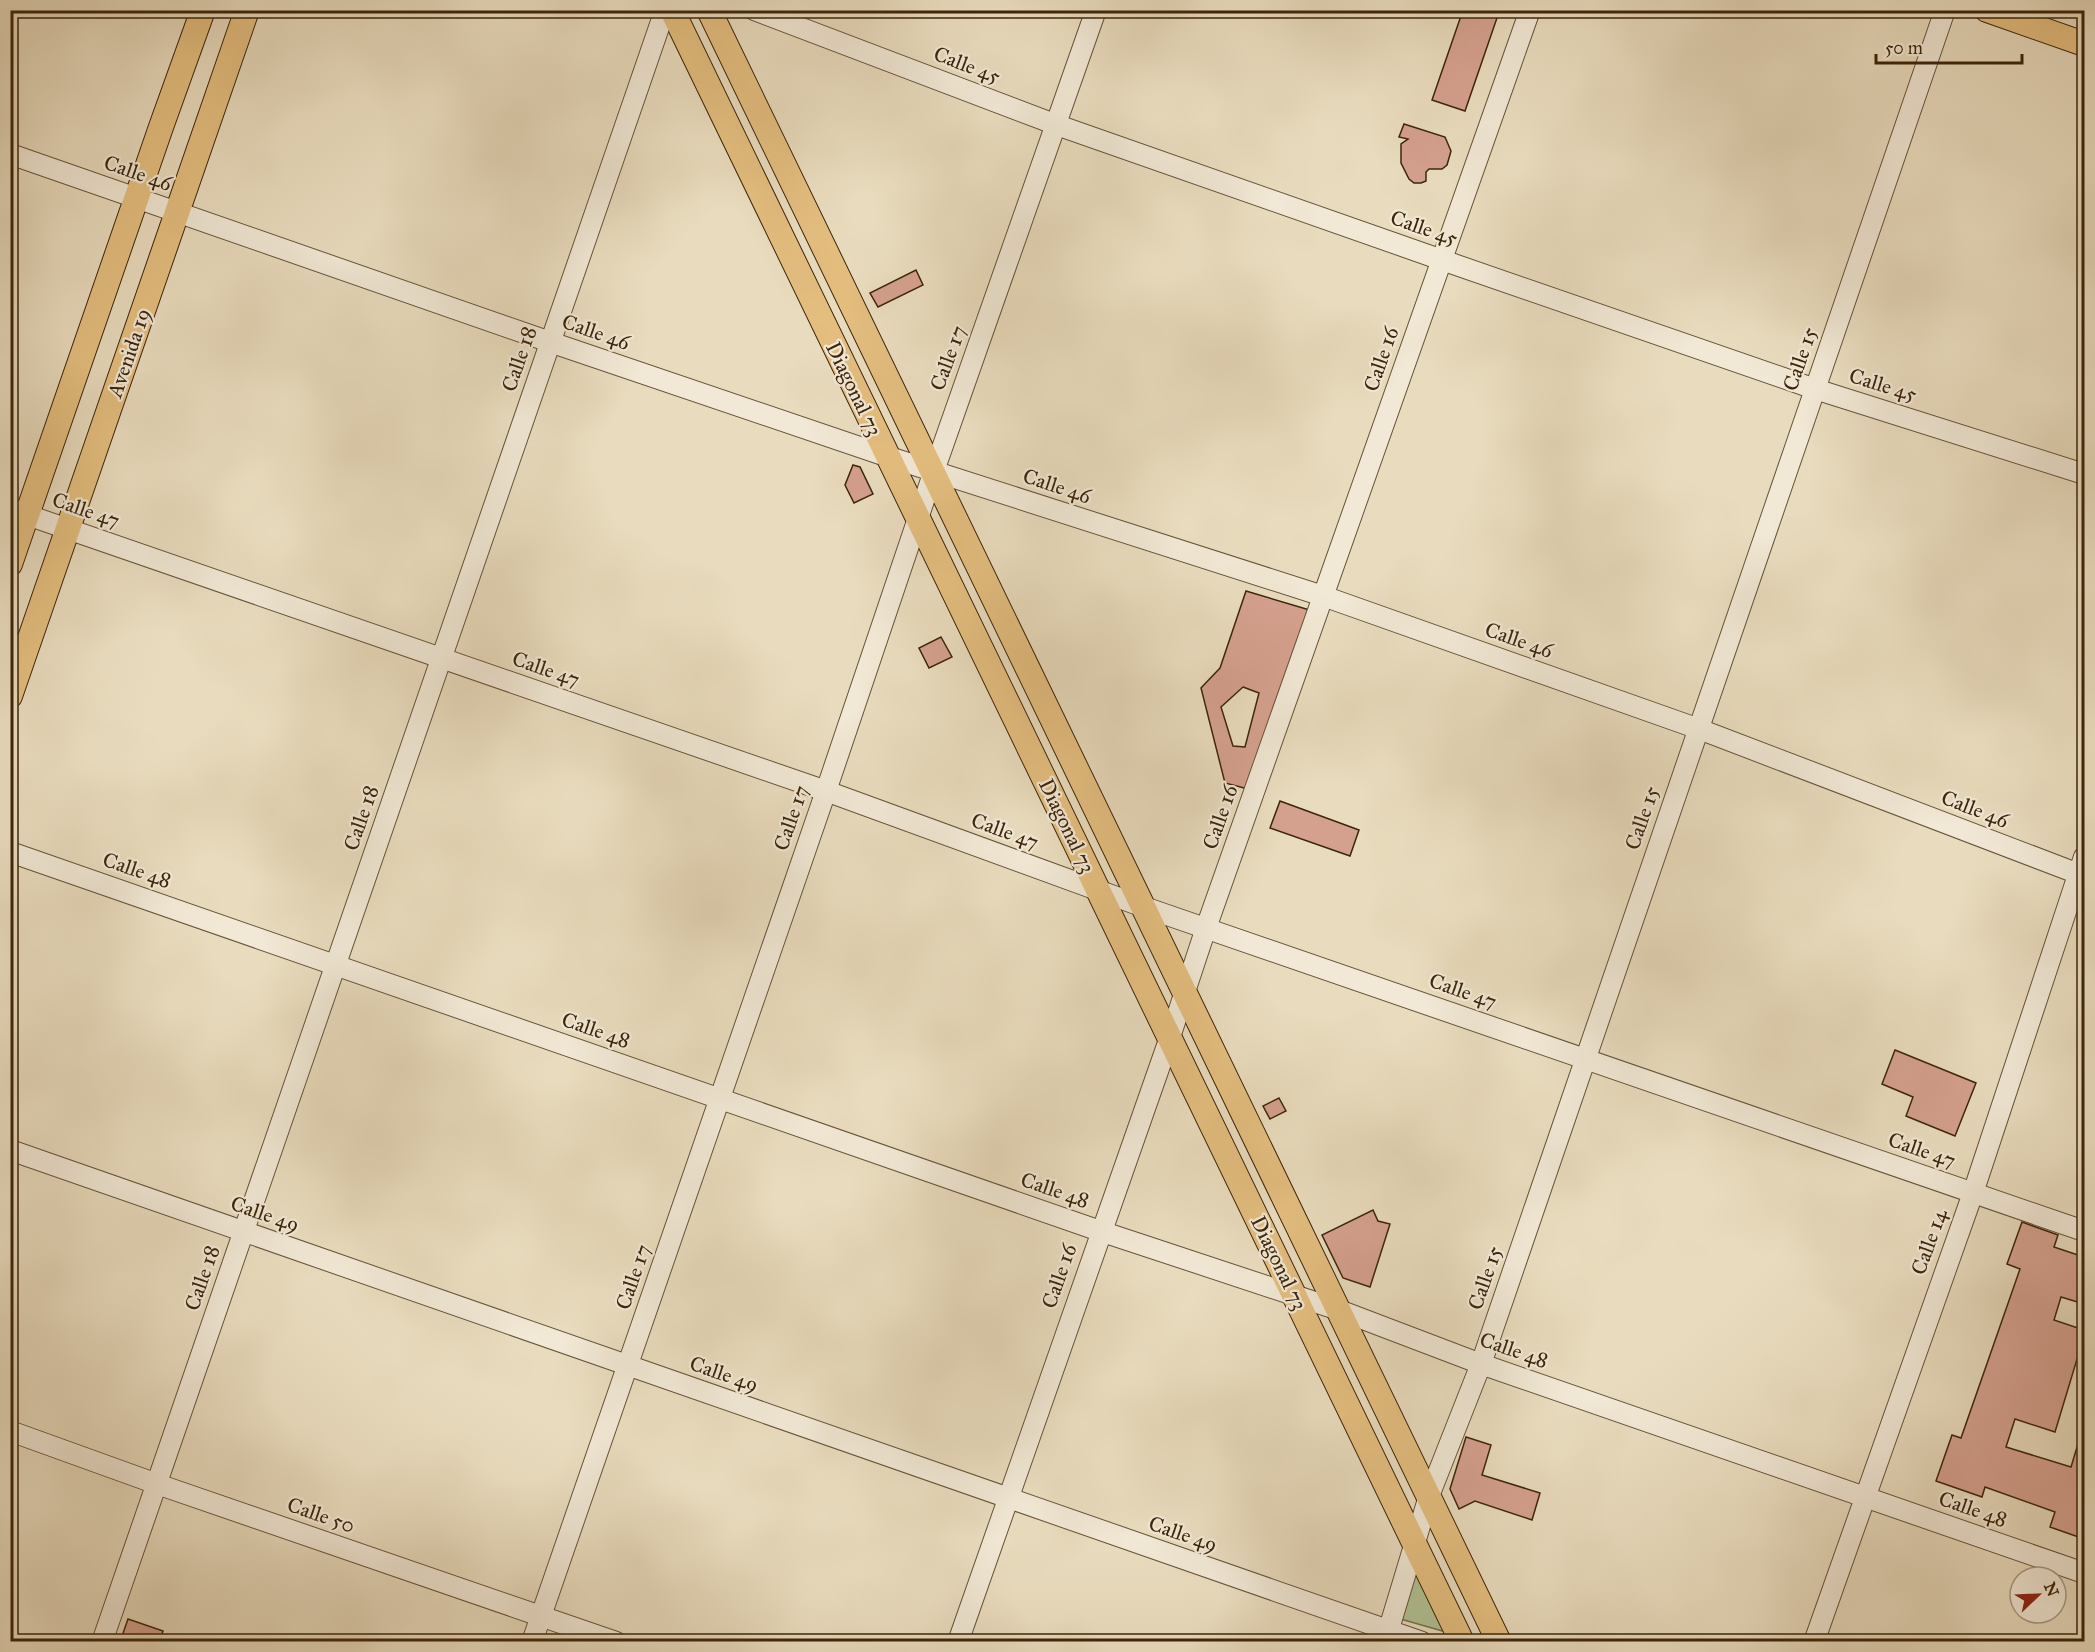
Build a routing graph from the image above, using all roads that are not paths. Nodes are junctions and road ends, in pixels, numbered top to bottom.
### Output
1 (203, 10) edge
2 (247, 10) edge
3 (665, 10) edge
4 (672, 10) edge
5 (709, 10) edge
6 (754, 10) edge
7 (1096, 10) edge
8 (1530, 10) edge
9 (1945, 10) edge
10 (1987, 10) edge
11 (2085, 44) edge
12 (1057, 124) junction
13 (10, 154) edge
14 (136, 198) junction
15 (178, 212) junction
16 (1442, 260) junction
17 (550, 342) junction
18 (1815, 389) junction
19 (886, 456) junction
20 (934, 471) junction
21 (2085, 474) edge
22 (19, 512) edge
23 (918, 521) junction
24 (68, 529) junction
25 (10, 564) edge
26 (1323, 596) junction
27 (441, 658) junction
28 (10, 696) edge
29 (1698, 729) junction
30 (826, 791) junction
31 (10, 852) edge
32 (2083, 869) edge
33 (1099, 891) junction
34 (1144, 907) junction
35 (1206, 928) junction
36 (336, 965) junction
37 (1184, 990) junction
38 (1170, 1037) junction
39 (1585, 1059) junction
40 (720, 1099) junction
41 (10, 1150) edge
42 (1972, 1193) junction
43 (1100, 1231) junction
44 (2085, 1231) edge
45 (243, 1232) junction
46 (1295, 1295) junction
47 (1339, 1310) junction
48 (1481, 1364) junction
49 (628, 1366) junction
50 (10, 1431) edge
51 (157, 1484) junction
52 (1429, 1496) junction
53 (1864, 1497) junction
54 (1007, 1498) junction
55 (1415, 1544) junction
56 (2085, 1573) edge
57 (541, 1616) junction
58 (1387, 1636) edge
59 (102, 1641) edge
60 (532, 1641) edge
61 (616, 1641) edge
62 (958, 1641) edge
63 (1422, 1641) edge
64 (1462, 1641) edge
65 (1499, 1641) edge
66 (1814, 1641) edge

1 - 14 main road, Avenida 19
2 - 15 main road, Avenida 19
3 - 17 street, Calle 18
4 - 19 main road, Diagonal 73
5 - 20 main road, Diagonal 73
6 - 12 street, Calle 45
7 - 12 street, Calle 17
8 - 16 street, Calle 16
9 - 18 street, Calle 15
10 - 11 main road
12 - 16 street, Calle 45
12 - 20 street, Calle 17
13 - 14 street, Calle 46
14 - 15 street, Calle 46
14 - 22 main road, Avenida 19
15 - 17 street, Calle 46
15 - 24 main road, Avenida 19
16 - 18 street, Calle 45
16 - 26 street, Calle 16
17 - 19 street, Calle 46
17 - 27 street, Calle 18
18 - 21 street, Calle 45
18 - 29 street, Calle 15
19 - 20 street, Calle 46
19 - 23 main road, Diagonal 73
20 - 23 street, Calle 17
20 - 26 street, Calle 46
20 - 34 main road, Diagonal 73
22 - 24 street, Calle 47
22 - 25 main road, Avenida 19
23 - 30 street, Calle 17
23 - 33 main road, Diagonal 73
24 - 27 street, Calle 47
24 - 28 main road, Avenida 19
26 - 29 street, Calle 46
26 - 35 street, Calle 16
27 - 30 street, Calle 47
27 - 36 street, Calle 18
29 - 32 street, Calle 46
29 - 39 street, Calle 15
30 - 33 street, Calle 47
30 - 40 street, Calle 17
31 - 36 street, Calle 48
32 - 42 street, Calle 14
33 - 34 street, Calle 47
33 - 38 main road, Diagonal 73
34 - 35 street, Calle 47
34 - 37 main road, Diagonal 73
35 - 37 street, Calle 16
35 - 39 street, Calle 47
36 - 40 street, Calle 48
36 - 45 street, Calle 18
37 - 38 street, Calle 16
37 - 47 main road, Diagonal 73
38 - 43 street, Calle 16
38 - 46 main road, Diagonal 73
39 - 42 street, Calle 47
39 - 48 street, Calle 15
40 - 43 street, Calle 48
40 - 49 street, Calle 17
41 - 45 street, Calle 49
42 - 44 street, Calle 47
42 - 53 street, Calle 14
43 - 46 street, Calle 48
43 - 54 street, Calle 16
45 - 49 street, Calle 49
45 - 51 street, Calle 18
46 - 47 street, Calle 48
46 - 55 main road, Diagonal 73
47 - 48 street, Calle 48
47 - 52 main road, Diagonal 73
48 - 52 street, Calle 15
48 - 53 street, Calle 48
49 - 54 street, Calle 49
49 - 57 street, Calle 17
50 - 51 street, Calle 50
51 - 57 street, Calle 50
51 - 59 street, Calle 18
52 - 55 street, Calle 15
52 - 65 main road, Diagonal 73
53 - 56 street, Calle 48
53 - 66 street, Calle 14
54 - 58 street, Calle 49
54 - 62 street, Calle 16
55 - 58 street, Calle 15
55 - 64 main road, Diagonal 73
57 - 60 street, Calle 17
57 - 61 street, Calle 50
58 - 63 street, Calle 49

